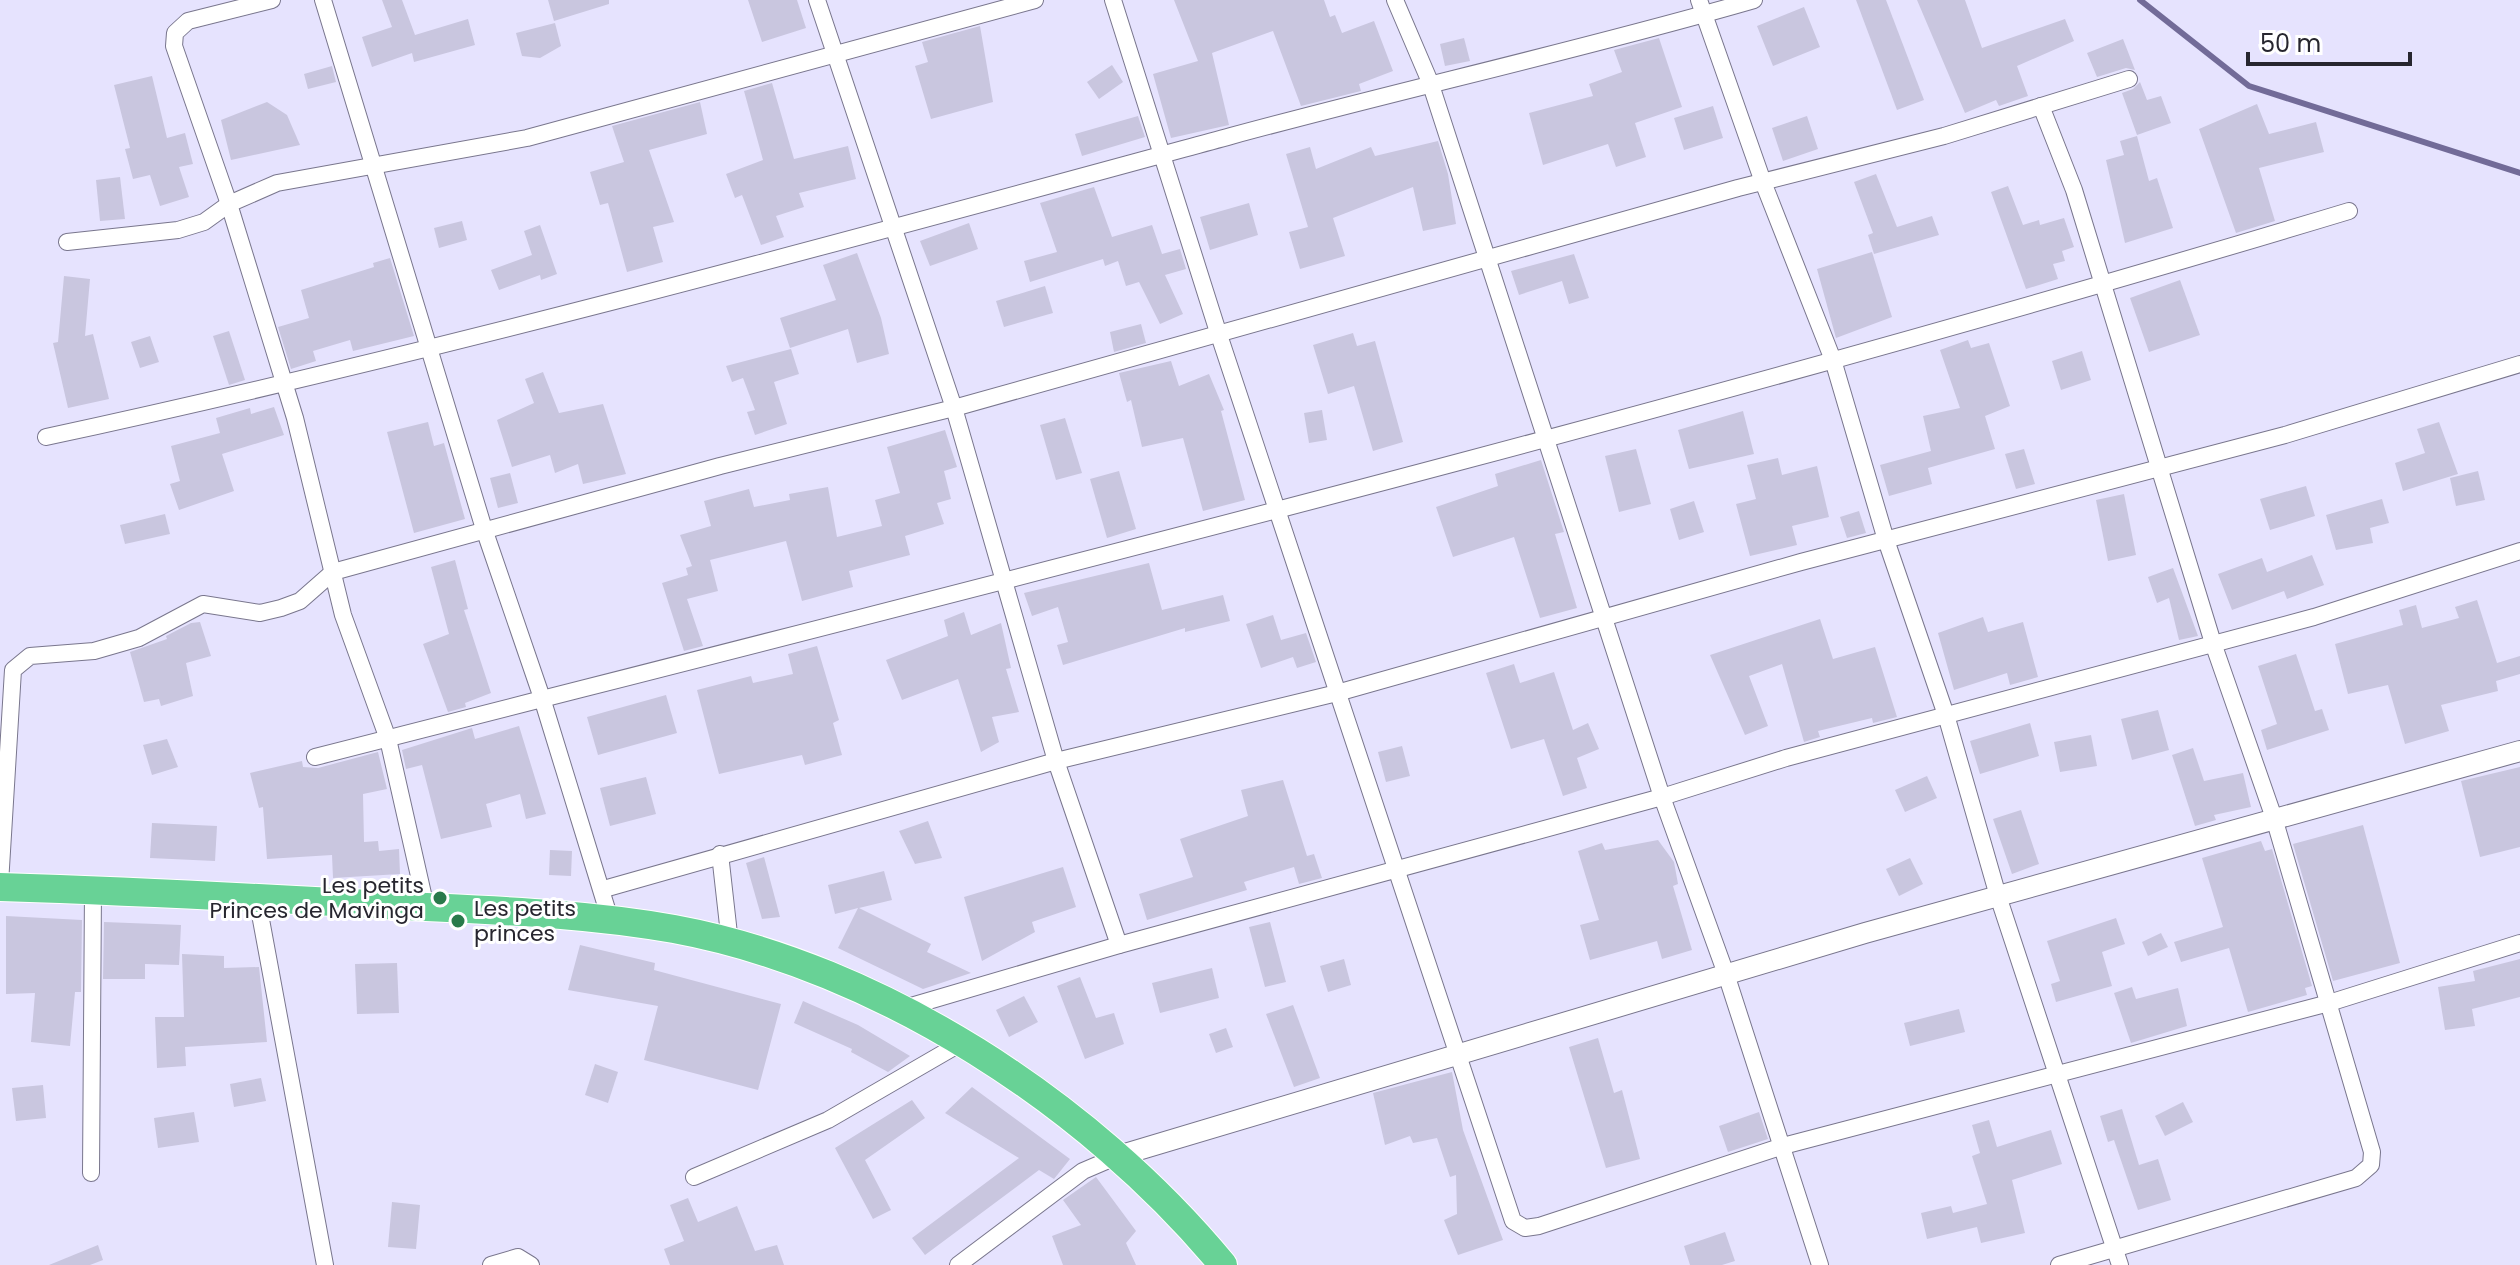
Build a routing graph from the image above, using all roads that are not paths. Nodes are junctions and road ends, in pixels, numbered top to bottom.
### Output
1 (272, 0) edge
2 (323, 0) edge
3 (817, 0) edge
4 (1035, 0) edge
5 (1113, 0) edge
6 (1395, 0) edge
7 (1754, 0) edge
8 (1701, 7) edge
9 (832, 55) junction
10 (2129, 79) dead end
11 (1430, 82) junction
12 (2041, 106) junction
13 (1162, 155) junction
14 (374, 166) junction
15 (1763, 182) junction
16 (229, 204) junction
17 (2349, 211) dead end
18 (895, 227) junction
19 (67, 242) dead end
20 (1487, 257) junction
21 (2101, 286) junction
22 (1218, 332) junction
23 (429, 346) junction
24 (1833, 360) junction
25 (2520, 364) edge
26 (285, 386) junction
27 (954, 408) junction
28 (46, 437) dead end
29 (1547, 441) junction
30 (2160, 468) junction
31 (1277, 509) junction
32 (484, 529) junction
33 (1886, 540) junction
34 (2520, 551) edge
35 (333, 572) junction
36 (1004, 579) junction
37 (1604, 617) junction
38 (2213, 643) junction
39 (1337, 693) junction
40 (542, 698) junction
41 (1946, 715) junction
42 (388, 739) junction
43 (2520, 751) edge
44 (315, 757) dead end
45 (1056, 761) junction
46 (1662, 797) junction
47 (2274, 818) junction
48 (720, 854) junction
49 (1395, 872) junction
50 (0, 886) edge
51 (604, 889) junction
52 (93, 890) junction
53 (1998, 896) junction
54 (257, 898) junction
55 (426, 907) junction
56 (610, 919) junction
57 (730, 943) junction
58 (2520, 943) edge
59 (1119, 945) junction
60 (1726, 974) junction
61 (2329, 1003) junction
62 (900, 1009) junction
63 (961, 1043) junction
64 (1457, 1056) junction
65 (2055, 1074) junction
66 (1783, 1146) junction
67 (1118, 1156) junction
68 (91, 1173) dead end
69 (694, 1177) dead end
70 (2114, 1249) junction
71 (325, 1265) edge
72 (491, 1265) edge
73 (531, 1265) edge
74 (958, 1265) edge
75 (1223, 1265) edge
76 (1820, 1265) edge
77 (2059, 1265) edge
78 (2120, 1265) edge

1 - 16 street
2 - 14 street
3 - 9 street
4 - 9 street
5 - 13 street
6 - 11 street
7 - 8 street
8 - 11 street
8 - 15 street
9 - 14 street
9 - 18 street
10 - 12 street
11 - 13 street
11 - 20 street
12 - 15 street
12 - 21 street
13 - 18 street
13 - 22 street
14 - 16 street
14 - 23 street
15 - 20 street
15 - 24 street
16 - 19 street
16 - 26 street
17 - 21 street
18 - 23 street
18 - 27 street
20 - 22 street
20 - 29 street
21 - 24 street
21 - 30 street
22 - 27 street
22 - 31 street
23 - 26 street
23 - 32 street
24 - 29 street
24 - 33 street
25 - 30 street
26 - 28 street
26 - 35 street
27 - 32 street
27 - 36 street
29 - 31 street
29 - 37 street
30 - 33 street
30 - 38 street
31 - 36 street
31 - 39 street
32 - 35 street
32 - 40 street
33 - 37 street
33 - 41 street
34 - 38 street
35 - 42 street
35 - 50 street
36 - 40 street
36 - 45 street
37 - 39 street
37 - 46 street
38 - 41 street
38 - 47 street
39 - 45 street
39 - 49 street
40 - 42 street
40 - 51 street
41 - 46 street
41 - 53 street
42 - 44 street
42 - 55 street
43 - 47 street
45 - 48 street
45 - 59 street
46 - 49 street
46 - 60 street
47 - 53 street
47 - 61 street
48 - 51 street
48 - 57 street
49 - 59 street
49 - 64 street
50 - 52 highway
51 - 56 street
52 - 54 highway
52 - 68 street
53 - 60 street
53 - 65 street
54 - 55 highway
54 - 71 street
55 - 56 highway
56 - 57 highway
57 - 62 highway
58 - 61 street
59 - 62 street
60 - 64 street
60 - 66 street
61 - 65 street
61 - 70 street
62 - 63 highway
63 - 67 highway
63 - 69 street
64 - 66 street
64 - 67 street
65 - 66 street
65 - 70 street
66 - 76 street
67 - 74 street
67 - 75 highway
70 - 77 street
70 - 78 street
72 - 73 street

